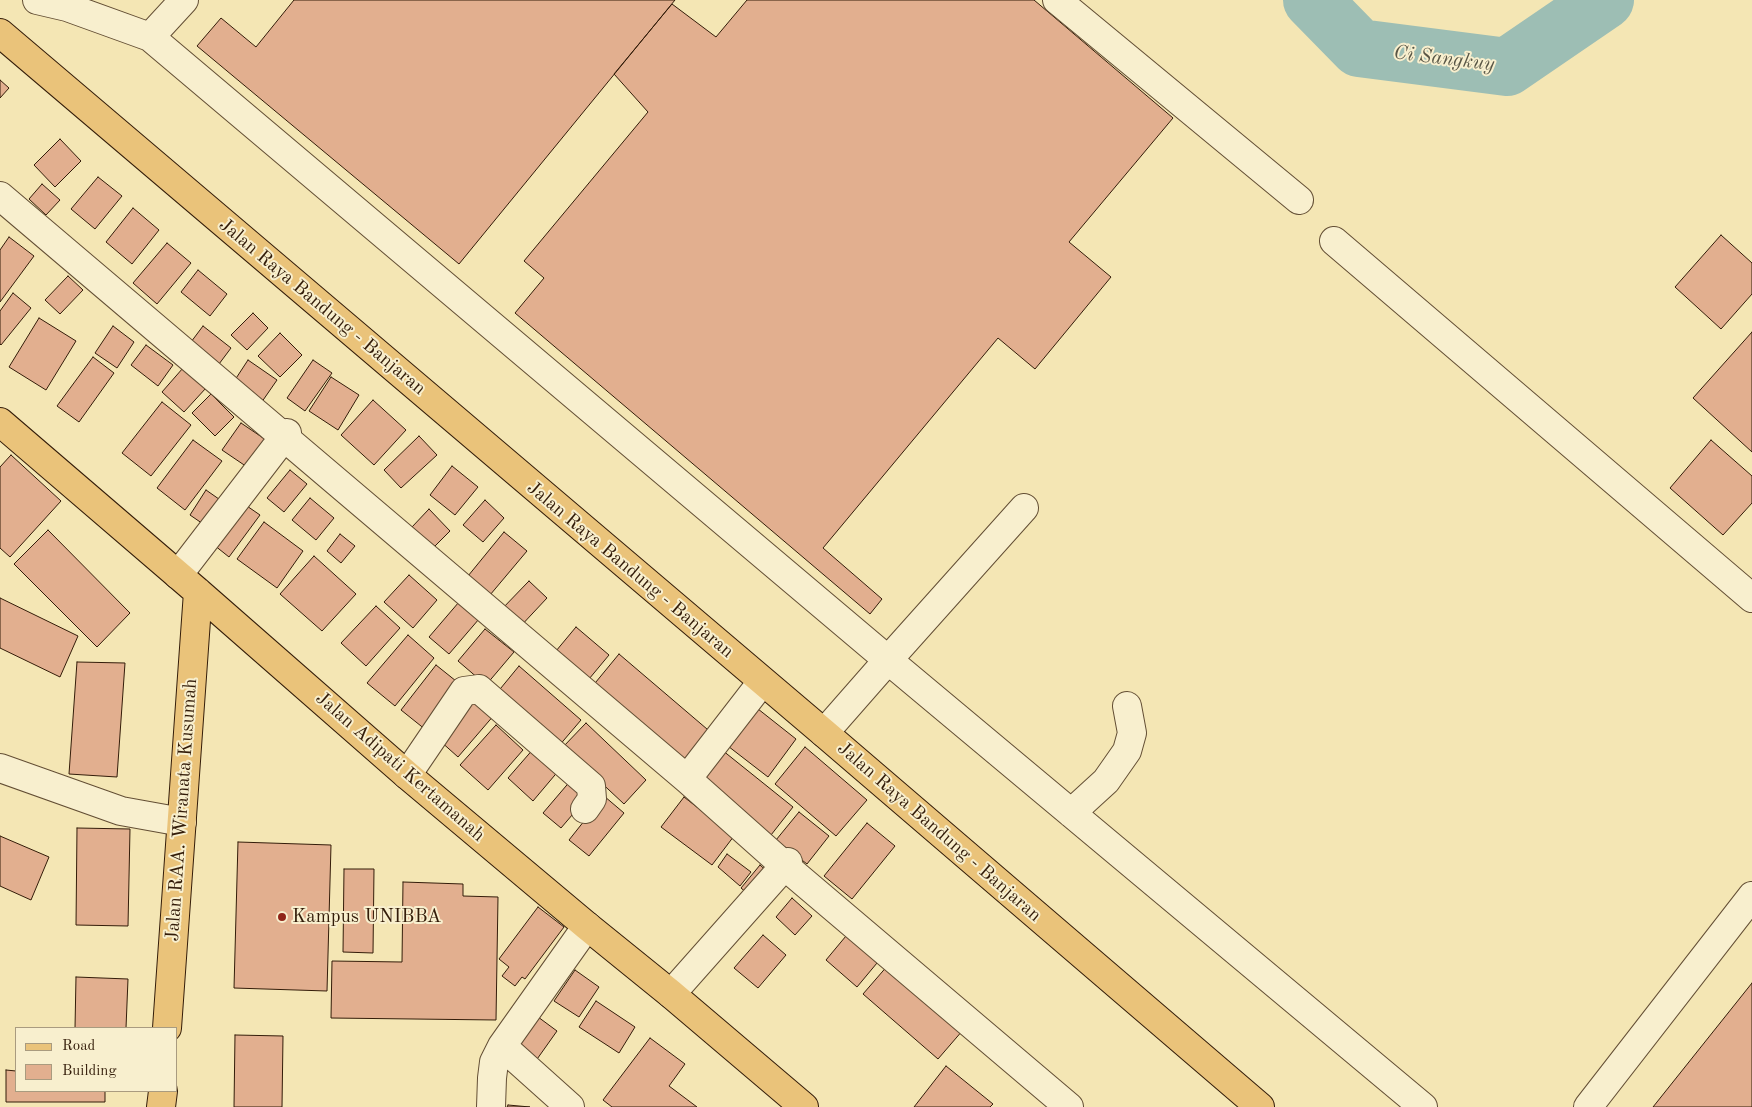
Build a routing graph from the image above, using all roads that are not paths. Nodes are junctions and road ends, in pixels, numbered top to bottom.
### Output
1 (38, 0) edge
2 (184, 0) edge
3 (1057, 0) edge
4 (0, 33) edge
5 (150, 37) junction
6 (0, 196) edge
7 (1299, 200) dead end
8 (1334, 241) dead end
9 (0, 422) edge
10 (283, 437) junction
11 (1024, 508) dead end
12 (188, 584) junction
13 (1752, 598) edge
14 (888, 660) junction
15 (762, 682) junction
16 (1127, 706) dead end
17 (824, 733) junction
18 (0, 768) edge
19 (407, 775) junction
20 (687, 779) junction
21 (584, 809) dead end
22 (1071, 812) junction
23 (182, 822) junction
24 (786, 867) junction
25 (1752, 896) edge
26 (587, 926) junction
27 (671, 994) junction
28 (167, 1027) edge
29 (502, 1046) junction
30 (163, 1092) edge
31 (162, 1107) edge
32 (491, 1107) edge
33 (570, 1107) edge
34 (804, 1107) edge
35 (1069, 1107) edge
36 (1260, 1107) edge
37 (1423, 1107) edge
38 (1588, 1107) edge

1 - 5 street
2 - 5 street
3 - 7 street
4 - 15 main road, Jalan Raya Bandung - Banjaran
5 - 14 street
6 - 10 street
8 - 13 street
9 - 12 main road, Jalan Adipati Kertamanah
10 - 12 street
10 - 20 street
11 - 14 street
12 - 19 main road, Jalan Adipati Kertamanah
12 - 23 main road, Jalan RAA. Wiranata Kusumah
14 - 17 street
14 - 22 street
15 - 17 main road, Jalan Raya Bandung - Banjaran
15 - 20 street
16 - 22 street
17 - 36 main road, Jalan Raya Bandung - Banjaran
18 - 23 street
19 - 21 street
19 - 26 main road, Jalan Adipati Kertamanah
20 - 24 street
22 - 37 street
23 - 28 main road, Jalan RAA. Wiranata Kusumah
24 - 27 street
24 - 35 street
25 - 38 street
26 - 27 main road, Jalan Adipati Kertamanah
26 - 29 street
27 - 34 main road, Jalan Adipati Kertamanah
29 - 32 street
29 - 33 street
30 - 31 main road

